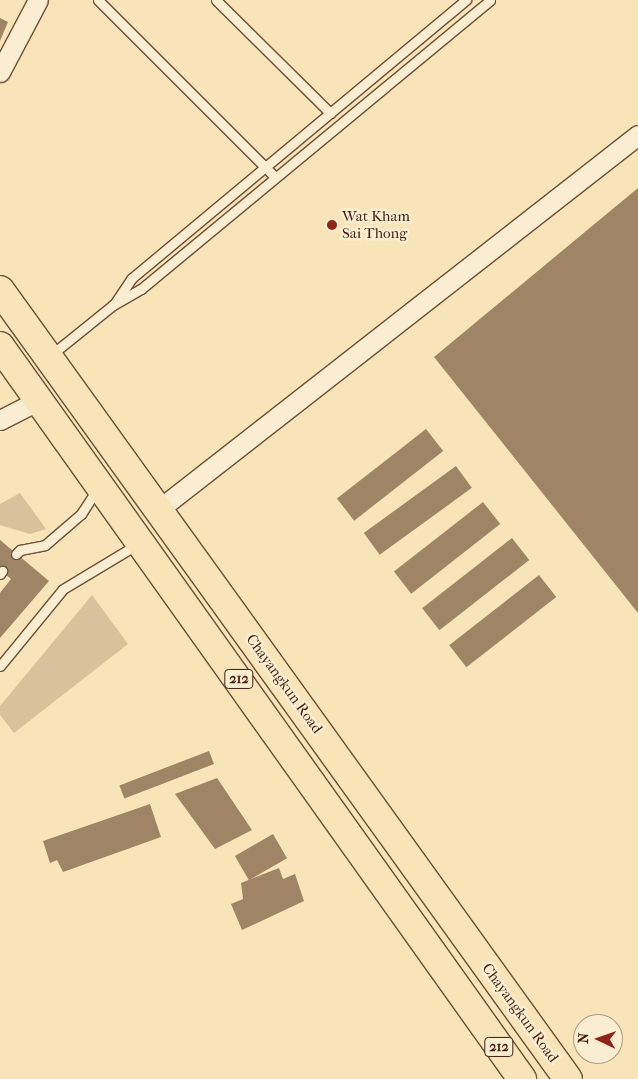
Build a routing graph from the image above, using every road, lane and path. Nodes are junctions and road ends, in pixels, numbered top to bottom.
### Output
1 (38, 0) edge
2 (98, 0) edge
3 (216, 0) edge
4 (466, 0) edge
5 (490, 0) edge
6 (0, 72) edge
7 (330, 112) junction
8 (638, 136) edge
9 (265, 167) junction
10 (276, 177) junction
11 (0, 290) edge
12 (113, 305) junction
13 (0, 346) edge
14 (48, 358) junction
15 (39, 400) junction
16 (0, 420) edge
17 (100, 484) junction
18 (158, 510) junction
19 (141, 542) junction
20 (16, 554) dead end
21 (0, 666) edge
22 (522, 1079) edge
23 (568, 1079) edge

1 - 6 street
2 - 9 lane
3 - 7 lane
4 - 7 lane
5 - 10 lane
7 - 9 lane
8 - 18 street
9 - 10 lane
9 - 12 lane
10 - 12 lane
11 - 14 main road, Chayangkun Road / 212
12 - 14 lane
13 - 15 main road, 212
14 - 18 main road, Chayangkun Road / 212
15 - 16 street
15 - 17 main road, 212
17 - 19 main road, 212
17 - 20 lane
18 - 23 main road, Chayangkun Road / 212
19 - 21 lane
19 - 22 main road, 212

